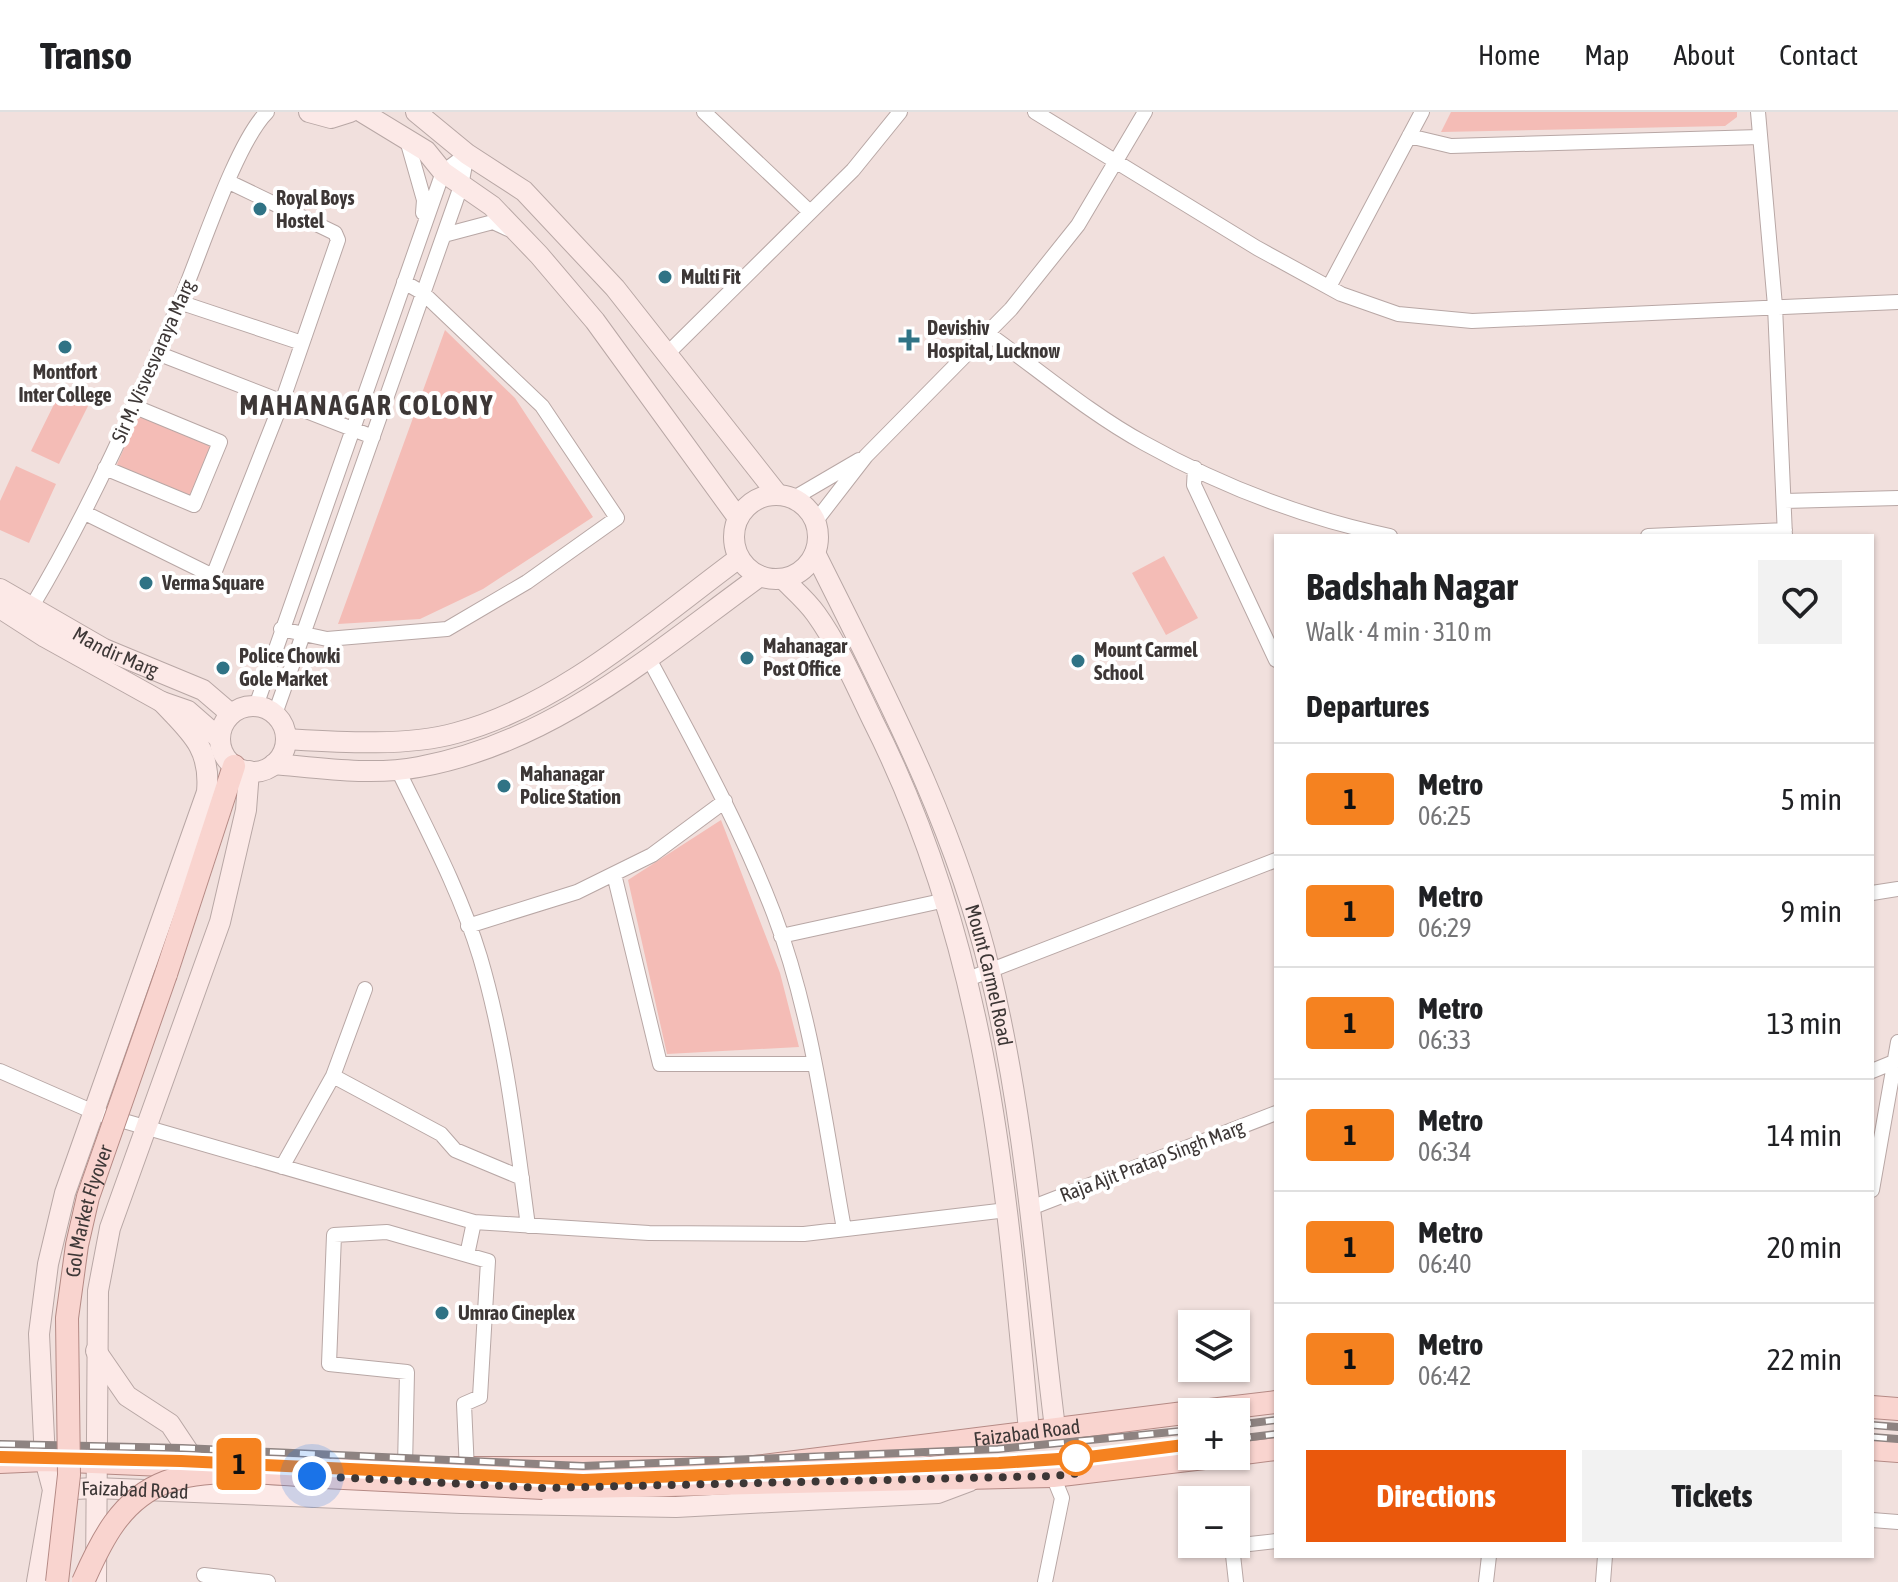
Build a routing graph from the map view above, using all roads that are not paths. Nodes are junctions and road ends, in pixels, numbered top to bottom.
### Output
1 (267, 112) edge
2 (309, 112) edge
3 (350, 112) edge
4 (362, 112) edge
5 (416, 112) edge
6 (900, 112) edge
7 (1035, 112) edge
8 (1145, 112) edge
9 (1422, 112) edge
10 (1758, 112) edge
11 (705, 113) edge
12 (1409, 136) junction
13 (1760, 137) junction
14 (407, 140) junction
15 (467, 154) junction
16 (1116, 161) junction
17 (443, 172) junction
18 (229, 182) junction
19 (461, 186) junction
20 (810, 212) junction
21 (421, 234) junction
22 (444, 235) junction
23 (519, 235) junction
24 (404, 282) junction
25 (1329, 287) junction
26 (423, 293) junction
27 (179, 302) junction
28 (1898, 302) edge
29 (1775, 306) junction
30 (987, 333) junction
31 (302, 343) junction
32 (157, 353) junction
33 (667, 354) junction
34 (283, 399) junction
35 (133, 406) junction
36 (351, 430) junction
37 (373, 437) junction
38 (866, 456) junction
39 (105, 468) junction
40 (1195, 468) junction
41 (786, 497) junction
42 (1898, 498) edge
43 (1784, 501) junction
44 (85, 513) junction
45 (738, 518) junction
46 (815, 522) junction
47 (1785, 533) edge
48 (1381, 534) edge
49 (1739, 534) edge
50 (815, 553) junction
51 (739, 558) junction
52 (760, 576) junction
53 (783, 579) junction
54 (0, 589) edge
55 (0, 608) edge
56 (31, 608) junction
57 (281, 629) junction
58 (305, 635) junction
59 (1274, 656) edge
60 (648, 657) junction
61 (162, 702) junction
62 (265, 710) junction
63 (231, 714) junction
64 (220, 739) junction
65 (286, 739) junction
66 (274, 764) junction
67 (242, 768) junction
68 (397, 768) junction
69 (725, 801) junction
70 (1274, 861) edge
71 (614, 874) junction
72 (1898, 889) edge
73 (1874, 893) edge
74 (946, 900) junction
75 (468, 926) junction
76 (781, 936) junction
77 (990, 971) junction
78 (968, 979) junction
79 (365, 989) dead end
80 (1898, 1042) edge
81 (1894, 1062) junction
82 (814, 1064) junction
83 (1874, 1070) edge
84 (0, 1071) edge
85 (333, 1076) junction
86 (96, 1113) junction
87 (1274, 1114) edge
88 (145, 1128) junction
89 (282, 1167) junction
90 (522, 1178) junction
91 (1874, 1178) edge
92 (1018, 1209) junction
93 (474, 1222) junction
94 (528, 1226) junction
95 (844, 1229) junction
96 (467, 1255) junction
97 (96, 1351) junction
98 (1274, 1402) edge
99 (1250, 1405) edge
100 (1874, 1407) edge
101 (1898, 1409) edge
102 (1178, 1414) edge
103 (1055, 1428) junction
104 (1029, 1431) junction
105 (1274, 1449) edge
106 (1874, 1449) edge
107 (1898, 1451) edge
108 (1250, 1452) edge
109 (45, 1460) junction
110 (1178, 1461) edge
111 (0, 1462) edge
112 (96, 1463) junction
113 (198, 1466) junction
114 (405, 1467) junction
115 (467, 1471) junction
116 (1053, 1476) junction
117 (975, 1480) junction
118 (95, 1488) junction
119 (53, 1490) junction
120 (1874, 1520) edge
121 (1898, 1522) edge
122 (1274, 1541) edge
123 (1489, 1558) edge
124 (1605, 1558) edge
125 (204, 1575) dead end
126 (37, 1582) edge
127 (57, 1582) edge
128 (83, 1582) edge
129 (96, 1582) edge
130 (268, 1582) edge
131 (1045, 1582) edge
132 (1236, 1582) edge
133 (1486, 1582) edge
134 (1603, 1582) edge

1 - 18 street, Sir M. Visvesvaraya Marg
2 - 3 street
4 - 14 street
5 - 15 street
6 - 20 street
7 - 16 street
8 - 16 street
9 - 12 street
10 - 13 street
11 - 20 street
12 - 13 street
12 - 25 street
13 - 29 street
14 - 17 street
14 - 21 street
15 - 17 street
15 - 19 street
15 - 33 street
16 - 25 street
16 - 30 street
17 - 19 street
17 - 21 street
18 - 27 street, Sir M. Visvesvaraya Marg
18 - 31 street
19 - 22 street
19 - 23 street
20 - 33 street
21 - 24 street
22 - 23 street
22 - 26 street
23 - 45 street
24 - 26 street
24 - 36 street
25 - 29 street
26 - 37 street
26 - 58 street
27 - 31 street
27 - 32 street, Sir M. Visvesvaraya Marg
28 - 29 street
29 - 43 street
30 - 38 street
30 - 40 street
31 - 34 street
32 - 34 street
32 - 35 street, Sir M. Visvesvaraya Marg
33 - 41 street
34 - 36 street
34 - 44 street
35 - 39 street, Sir M. Visvesvaraya Marg
35 - 39 street
36 - 37 street
36 - 57 street
37 - 58 street
38 - 41 street
38 - 46 street
39 - 44 street, Sir M. Visvesvaraya Marg
40 - 48 street
40 - 59 street
41 - 45 street
41 - 46 street
42 - 43 street
43 - 47 street
44 - 56 street, Sir M. Visvesvaraya Marg
45 - 51 street
46 - 50 street
47 - 49 street
50 - 53 street
50 - 77 street, Mount Carmel Road
51 - 52 street
51 - 65 street
52 - 53 street
52 - 60 street
53 - 74 street
54 - 56 street, Mandir Marg
55 - 61 street
56 - 63 street, Mandir Marg
57 - 58 street
57 - 62 street
58 - 62 street
60 - 68 street
60 - 69 street
61 - 64 street
61 - 86 street
62 - 63 street
62 - 65 street
63 - 64 street
64 - 67 street
65 - 66 street
66 - 67 street
66 - 68 street
67 - 88 street
67 - 127 main road, Gol Market Flyover, bridge
68 - 75 street
69 - 71 street
69 - 76 street
70 - 77 street
71 - 75 street
71 - 82 street
72 - 73 street
74 - 76 street
74 - 78 street
75 - 90 street
76 - 82 street
77 - 78 street
77 - 92 street, Mount Carmel Road
78 - 92 street
79 - 85 street
80 - 81 street
81 - 83 street
81 - 91 street
82 - 95 street
84 - 86 street, Raja Ajit Pratap Singh Marg
85 - 89 street
85 - 90 street
86 - 88 street, Raja Ajit Pratap Singh Marg
86 - 109 street
87 - 92 street, Raja Ajit Pratap Singh Marg
88 - 89 street, Raja Ajit Pratap Singh Marg
88 - 97 street
89 - 93 street, Raja Ajit Pratap Singh Marg
90 - 94 street
92 - 95 street, Raja Ajit Pratap Singh Marg
92 - 103 street, Mount Carmel Road
92 - 104 street
93 - 94 street, Raja Ajit Pratap Singh Marg
93 - 96 street
94 - 95 street, Raja Ajit Pratap Singh Marg
96 - 114 street
96 - 115 street
97 - 112 street
97 - 113 street
98 - 99 main road, Faizabad Road
100 - 101 main road
102 - 103 main road, Faizabad Road
103 - 104 main road, Faizabad Road
104 - 115 main road, Faizabad Road
105 - 108 main road
106 - 107 main road
109 - 111 main road, Faizabad Road
109 - 112 main road, Faizabad Road
109 - 119 street
110 - 116 main road, Faizabad Road
112 - 113 main road, Faizabad Road
112 - 118 street
113 - 114 main road, Faizabad Road
114 - 115 main road, Faizabad Road
116 - 117 main road, Faizabad Road
116 - 131 street
117 - 118 street, Faizabad Road
117 - 128 main road, bridge
118 - 119 street, Faizabad Road
118 - 129 street
119 - 126 street
120 - 121 street
122 - 132 street
123 - 133 street
124 - 134 street
125 - 130 street

